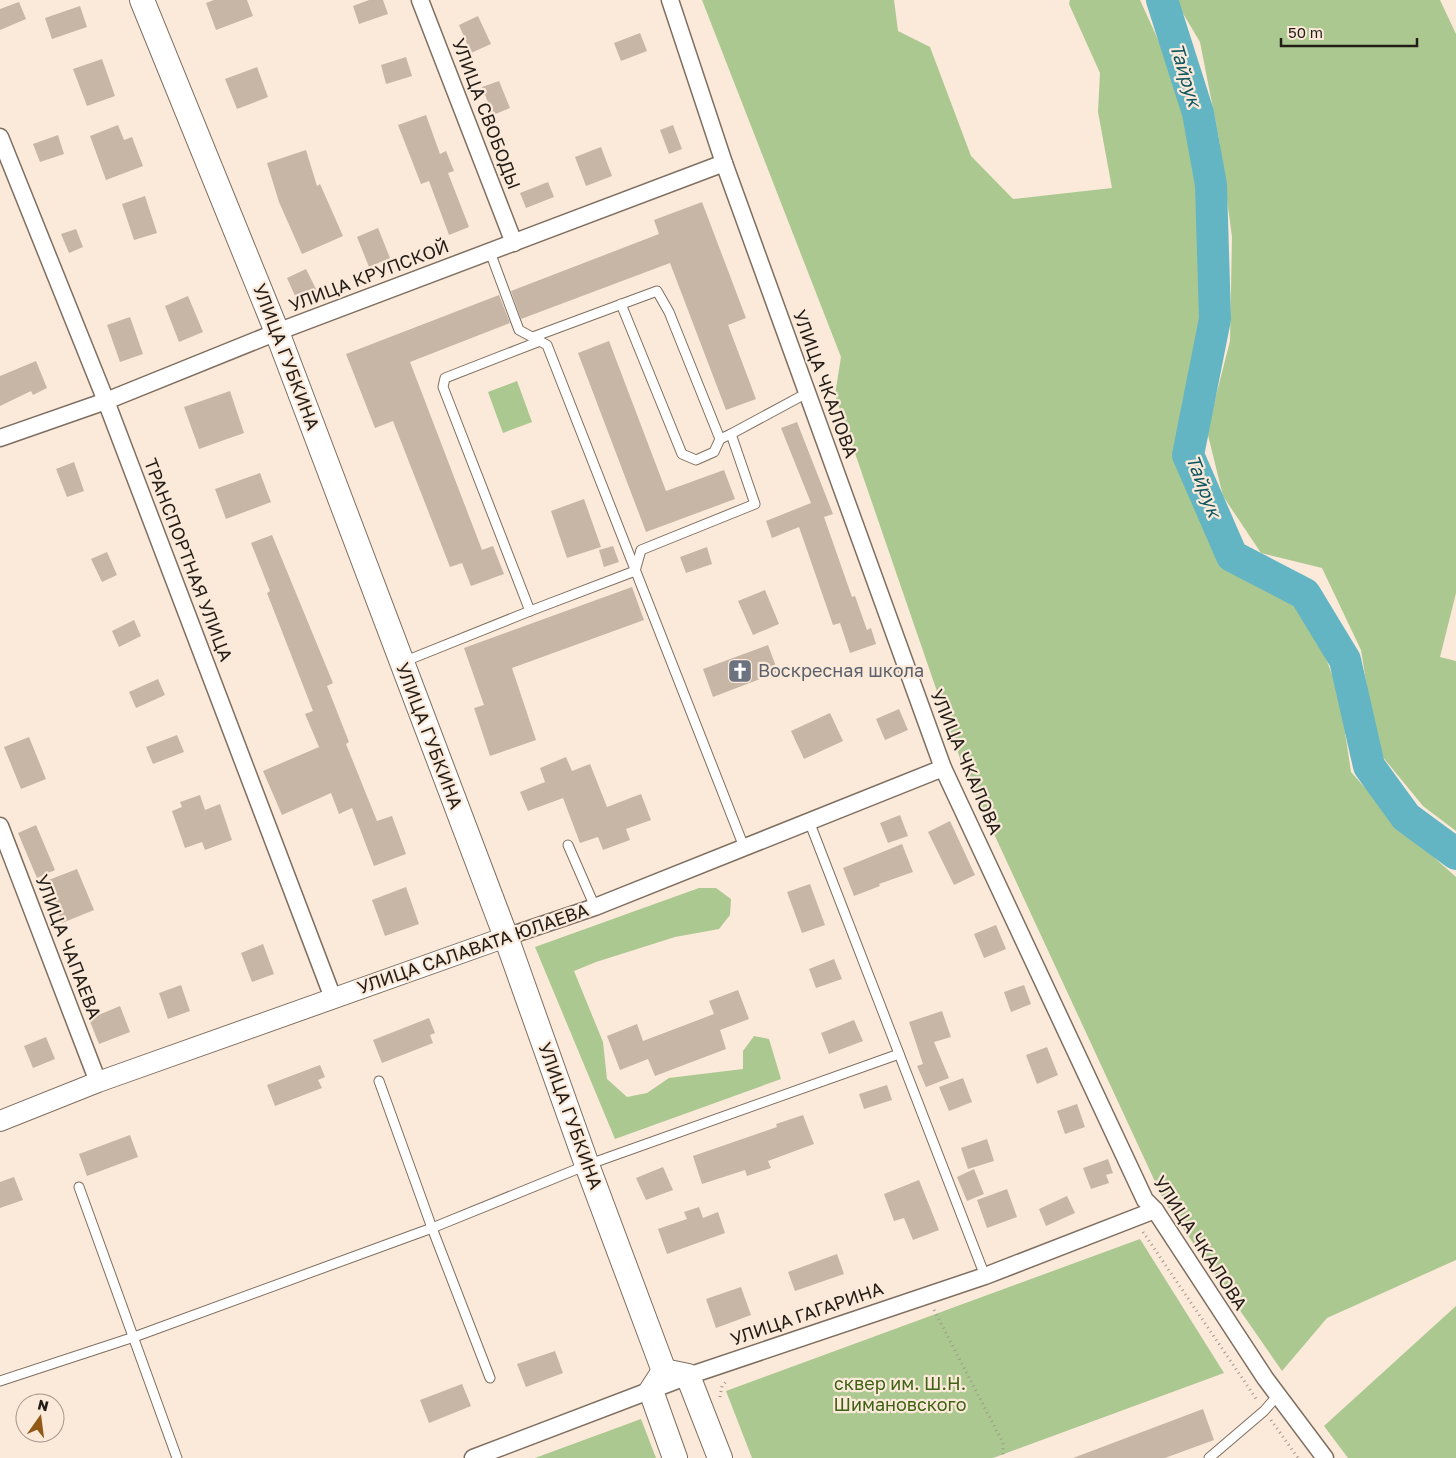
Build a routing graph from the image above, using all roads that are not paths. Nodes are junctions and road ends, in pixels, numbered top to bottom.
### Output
1 (142, 0) edge
2 (420, 0) edge
3 (670, 0) edge
4 (0, 137) edge
5 (724, 163) junction
6 (514, 243) junction
7 (490, 252) junction
8 (621, 304) junction
9 (277, 332) junction
10 (536, 340) junction
11 (807, 393) junction
12 (106, 401) junction
13 (731, 434) junction
14 (0, 438) edge
15 (720, 439) junction
16 (636, 571) junction
17 (530, 611) junction
18 (401, 664) junction
19 (943, 768) junction
20 (809, 821) junction
21 (0, 826) edge
22 (568, 845) dead end
23 (744, 848) junction
24 (595, 907) junction
25 (506, 937) junction
26 (333, 998) junction
27 (899, 1054) junction
28 (379, 1081) dead end
29 (98, 1082) junction
30 (0, 1121) edge
31 (587, 1165) junction
32 (78, 1187) dead end
33 (1155, 1210) junction
34 (432, 1228) junction
35 (985, 1276) junction
36 (134, 1337) junction
37 (664, 1371) junction
38 (688, 1376) junction
39 (490, 1378) dead end
40 (0, 1381) edge
41 (651, 1391) junction
42 (1278, 1395) junction
43 (178, 1458) edge
44 (473, 1458) edge
45 (675, 1458) edge
46 (720, 1458) edge
47 (1209, 1458) edge
48 (1325, 1458) edge

1 - 9 main road, УЛИЦА ГУБКИНА
2 - 6 street, УЛИЦА СВОБОДЫ
3 - 5 street, УЛИЦА ЧКАЛОВА
4 - 12 street, ТРАНСПОРТНАЯ УЛИЦА
5 - 6 street, УЛИЦА КРУПСКОЙ
5 - 11 street, УЛИЦА ЧКАЛОВА
6 - 7 street, УЛИЦА КРУПСКОЙ
7 - 9 street, УЛИЦА КРУПСКОЙ
7 - 10 lane
8 - 10 lane
8 - 15 lane
8 - 15 lane
9 - 12 street, УЛИЦА КРУПСКОЙ
9 - 18 main road, УЛИЦА ГУБКИНА
10 - 16 lane
10 - 17 lane
11 - 13 lane
11 - 19 street, УЛИЦА ЧКАЛОВА
12 - 14 street, УЛИЦА КРУПСКОЙ
12 - 26 street, ТРАНСПОРТНАЯ УЛИЦА
13 - 15 lane
13 - 16 lane
16 - 17 lane
16 - 23 lane
17 - 18 lane
18 - 25 main road, УЛИЦА ГУБКИНА
19 - 20 street, УЛИЦА САЛАВАТА ЮЛАЕВА
19 - 33 street, УЛИЦА ЧКАЛОВА
20 - 23 street, УЛИЦА САЛАВАТА ЮЛАЕВА
20 - 27 lane
21 - 29 street, УЛИЦА ЧАПАЕВА
22 - 24 lane
23 - 24 street, УЛИЦА САЛАВАТА ЮЛАЕВА
24 - 25 street, УЛИЦА САЛАВАТА ЮЛАЕВА
25 - 26 street, УЛИЦА САЛАВАТА ЮЛАЕВА
25 - 31 main road, УЛИЦА ГУБКИНА
26 - 29 street, УЛИЦА САЛАВАТА ЮЛАЕВА
27 - 31 lane
27 - 35 lane
28 - 34 lane
29 - 30 street, УЛИЦА САЛАВАТА ЮЛАЕВА
31 - 34 lane
31 - 37 main road, УЛИЦА ГУБКИНА
32 - 36 lane
33 - 35 street, УЛИЦА ГАГАРИНА
33 - 42 street, УЛИЦА ЧКАЛОВА
34 - 36 lane
34 - 39 lane
35 - 38 street, УЛИЦА ГАГАРИНА
36 - 40 lane
36 - 43 lane
37 - 38 main road
37 - 41 main road
38 - 41 street, УЛИЦА ГАГАРИНА
38 - 46 main road
41 - 44 street, УЛИЦА ГАГАРИНА
41 - 45 main road
42 - 47 lane
42 - 48 street, УЛИЦА ЧКАЛОВА

